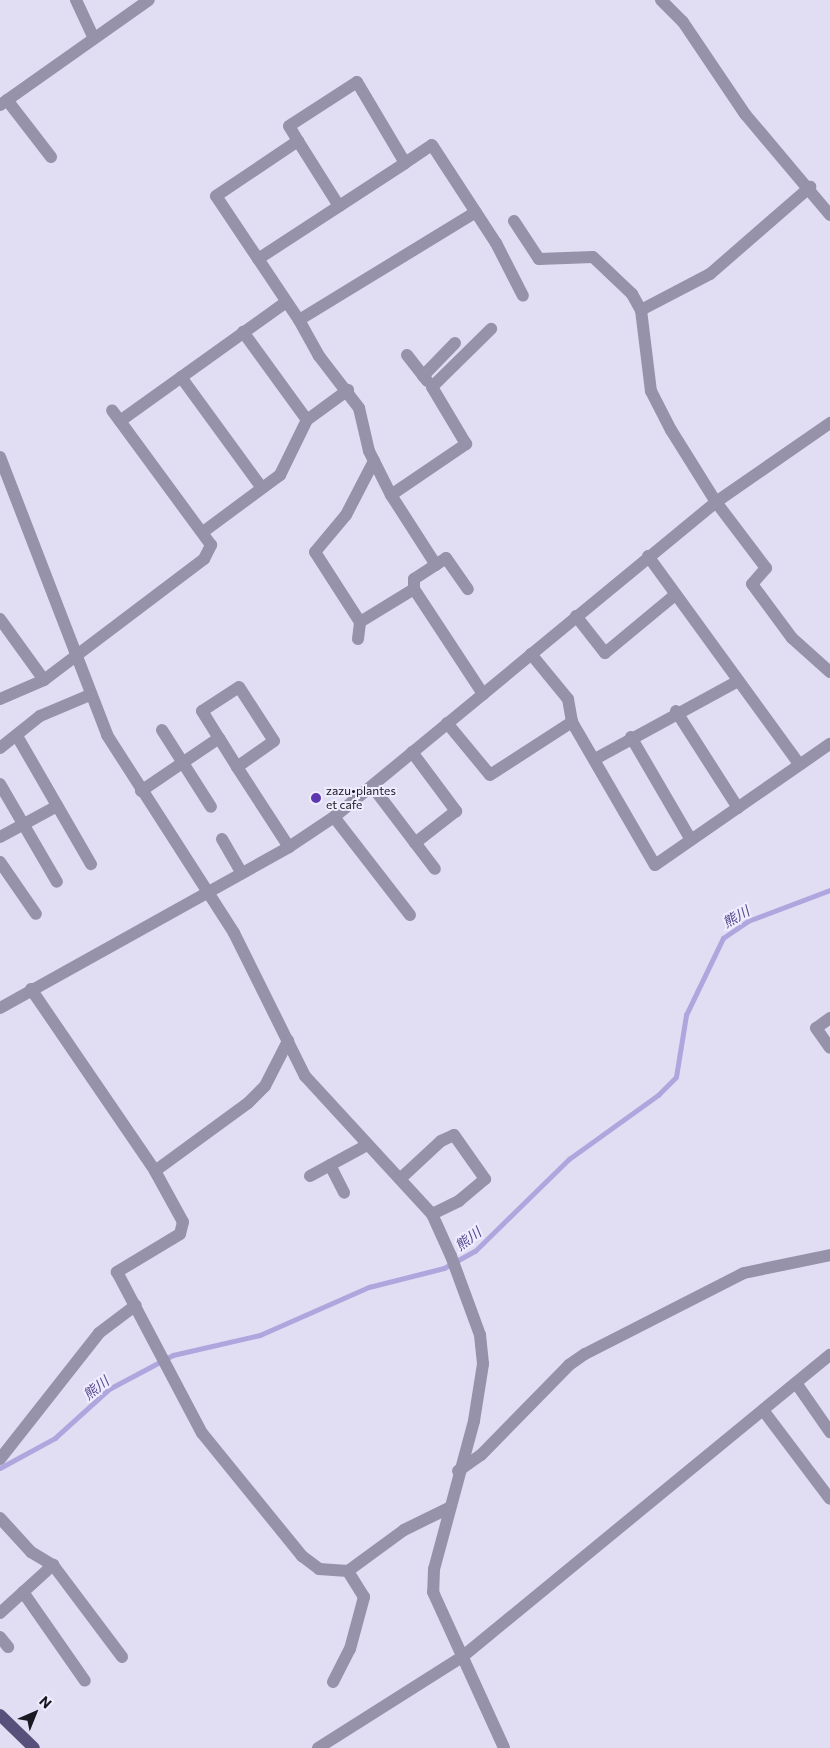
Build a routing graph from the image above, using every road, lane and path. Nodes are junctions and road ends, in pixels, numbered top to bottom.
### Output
1 (76, 0) edge
2 (149, 0) edge
3 (661, 0) edge
4 (94, 36) junction
5 (3, 103) edge
6 (298, 141) junction
7 (51, 156) dead end
8 (405, 163) junction
9 (810, 187) junction
10 (339, 206) junction
11 (476, 212) junction
12 (830, 214) edge
13 (514, 221) dead end
14 (258, 259) junction
15 (523, 296) dead end
16 (286, 302) junction
17 (641, 310) junction
18 (299, 320) junction
19 (491, 329) dead end
20 (242, 332) junction
21 (454, 343) dead end
22 (407, 355) dead end
23 (423, 376) junction
24 (181, 377) junction
25 (432, 387) junction
26 (348, 390) junction
27 (307, 420) junction
28 (830, 423) edge
29 (0, 457) edge
30 (374, 462) junction
31 (262, 488) junction
32 (391, 495) junction
33 (716, 502) junction
34 (203, 532) junction
35 (648, 556) junction
36 (436, 565) junction
37 (414, 589) junction
38 (468, 589) dead end
39 (675, 595) junction
40 (576, 616) junction
41 (0, 619) edge
42 (360, 622) junction
43 (358, 639) dead end
44 (78, 654) junction
45 (530, 654) junction
46 (830, 672) edge
47 (44, 680) junction
48 (738, 681) junction
49 (483, 694) junction
50 (90, 695) junction
51 (0, 699) edge
52 (676, 711) junction
53 (572, 722) junction
54 (447, 723) junction
55 (162, 730) dead end
56 (17, 736) junction
57 (632, 737) junction
58 (219, 738) junction
59 (830, 744) edge
60 (0, 748) edge
61 (412, 752) junction
62 (595, 759) junction
63 (183, 763) junction
64 (800, 765) junction
65 (237, 766) junction
66 (0, 784) edge
67 (372, 786) junction
68 (141, 791) junction
69 (57, 806) junction
70 (212, 807) dead end
71 (738, 808) junction
72 (334, 817) junction
73 (23, 824) junction
74 (0, 837) edge
75 (222, 839) dead end
76 (691, 840) junction
77 (415, 843) junction
78 (288, 847) junction
79 (0, 862) edge
80 (91, 864) dead end
81 (435, 869) dead end
82 (242, 873) junction
83 (57, 882) dead end
84 (208, 891) junction
85 (36, 914) dead end
86 (410, 914) dead end
87 (31, 989) junction
88 (0, 1008) edge
89 (830, 1018) edge
90 (288, 1041) junction
91 (830, 1048) edge
92 (367, 1145) junction
93 (330, 1165) junction
94 (156, 1171) junction
95 (310, 1176) dead end
96 (400, 1179) junction
97 (344, 1192) dead end
98 (432, 1214) junction
99 (830, 1255) edge
100 (136, 1305) junction
101 (830, 1355) edge
102 (796, 1383) junction
103 (763, 1410) junction
104 (830, 1432) edge
105 (0, 1459) edge
106 (458, 1471) junction
107 (830, 1499) edge
108 (449, 1508) junction
109 (0, 1518) edge
110 (53, 1565) junction
111 (348, 1571) junction
112 (23, 1592) junction
113 (0, 1614) edge
114 (122, 1657) dead end
115 (462, 1657) junction
116 (85, 1681) dead end
117 (333, 1682) dead end
118 (0, 1715) edge
119 (34, 1748) edge
120 (318, 1748) edge
121 (504, 1748) edge

1 - 4 street
2 - 4 street
3 - 9 street
4 - 5 street
5 - 7 street
6 - 8 street
6 - 10 street
6 - 14 street
8 - 10 street
8 - 11 street
9 - 12 street
9 - 17 street
10 - 14 street
11 - 15 street
11 - 18 street
13 - 17 street
14 - 16 street
16 - 18 street
16 - 20 street
17 - 33 street
18 - 26 street
19 - 25 street
20 - 24 street
20 - 27 street
21 - 23 street
22 - 23 street
23 - 25 street
24 - 31 street
24 - 34 street
25 - 32 street
26 - 27 street
26 - 30 street
27 - 31 street
28 - 33 street
29 - 44 street
30 - 32 street
30 - 42 street
31 - 34 street
32 - 36 street
33 - 35 street
33 - 46 street
34 - 44 street
35 - 39 street
35 - 40 street
36 - 37 street
36 - 38 street
37 - 42 street
37 - 49 street
39 - 40 street
39 - 48 street
40 - 45 street
41 - 47 street
42 - 43 street
44 - 47 street
44 - 50 street
45 - 49 street
45 - 53 street
47 - 51 street
48 - 52 street
48 - 64 street
49 - 54 street
50 - 56 street
50 - 68 street
52 - 57 street
52 - 71 street
53 - 54 street
53 - 62 street
54 - 61 street
55 - 63 street
56 - 60 street
56 - 69 street
57 - 62 street
57 - 76 street
58 - 63 street
58 - 65 street
58 - 65 street
59 - 64 street
61 - 67 street
61 - 77 street
62 - 76 street
63 - 68 street
63 - 70 street
64 - 71 street
65 - 78 street
66 - 73 street
67 - 72 street
67 - 77 street
68 - 84 street
69 - 73 street
69 - 80 street
71 - 76 street
72 - 78 street
72 - 86 street
73 - 74 street
73 - 83 street
75 - 82 street
77 - 81 street
78 - 82 street
79 - 85 street
82 - 84 street
84 - 87 street
84 - 90 street
87 - 88 street
87 - 94 street
89 - 91 street
90 - 92 street
90 - 94 street
92 - 93 street
92 - 96 street
93 - 95 street
93 - 97 street
94 - 100 street
96 - 98 street
96 - 98 street
98 - 106 street
99 - 106 street
100 - 105 street
100 - 111 street
101 - 102 street
102 - 103 street
102 - 104 street
103 - 107 street
103 - 115 street
106 - 108 street
108 - 111 street
108 - 115 street
109 - 110 street
110 - 112 street
110 - 114 street
111 - 117 street
112 - 113 street
112 - 116 street
115 - 120 street
115 - 121 street
118 - 119 main road

